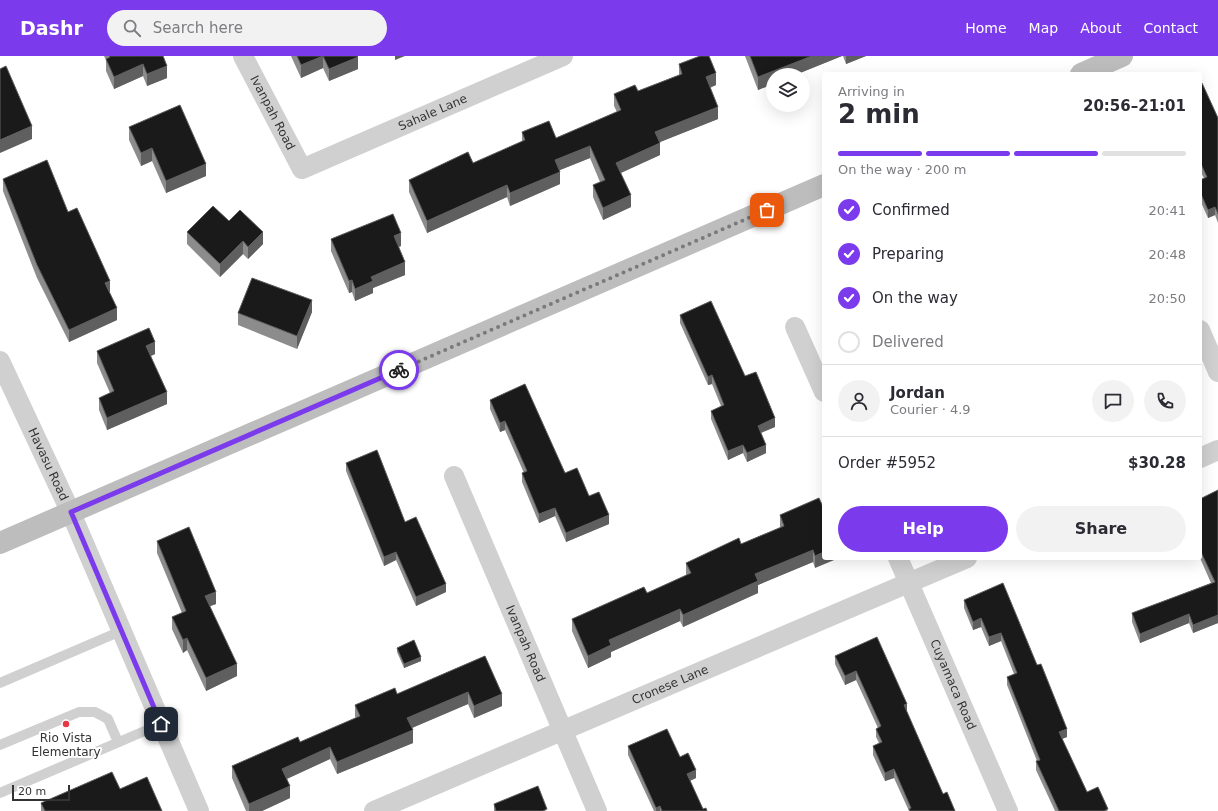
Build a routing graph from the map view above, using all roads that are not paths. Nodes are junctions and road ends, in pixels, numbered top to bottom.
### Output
1 (243, 56) edge
2 (563, 56) edge
3 (1122, 56) edge
4 (1086, 72) edge
5 (302, 169) joint
6 (822, 186) edge
7 (795, 327) dead end
8 (1202, 335) edge
9 (0, 360) edge
10 (1218, 372) edge
11 (822, 388) edge
12 (1218, 450) edge
13 (1202, 457) edge
14 (454, 476) dead end
15 (71, 512) junction
16 (0, 543) edge
17 (899, 560) edge
18 (962, 560) edge
19 (909, 583) junction
20 (121, 631) junction
21 (0, 683) edge
22 (161, 724) junction
23 (562, 731) junction
24 (118, 742) junction
25 (0, 744) edge
26 (0, 793) edge
27 (199, 811) edge
28 (374, 811) edge
29 (597, 811) edge
30 (1008, 811) edge

1 - 5 street, Ivanpah Road
2 - 5 street, Sahale Lane
3 - 4 main road
6 - 15 main road
7 - 11 street
8 - 10 street
9 - 15 street, Havasu Road
12 - 13 street
14 - 23 street, Ivanpah Road
15 - 16 main road
15 - 20 street, Havasu Road
17 - 19 street, Cuyamaca Road
18 - 19 street, Cronese Lane
19 - 23 street, Cronese Lane
19 - 30 street, Cuyamaca Road
20 - 21 lane
20 - 22 street, Havasu Road
22 - 24 lane
22 - 27 street, Havasu Road
23 - 28 street, Cronese Lane
23 - 29 street, Ivanpah Road
24 - 25 lane
24 - 26 lane

